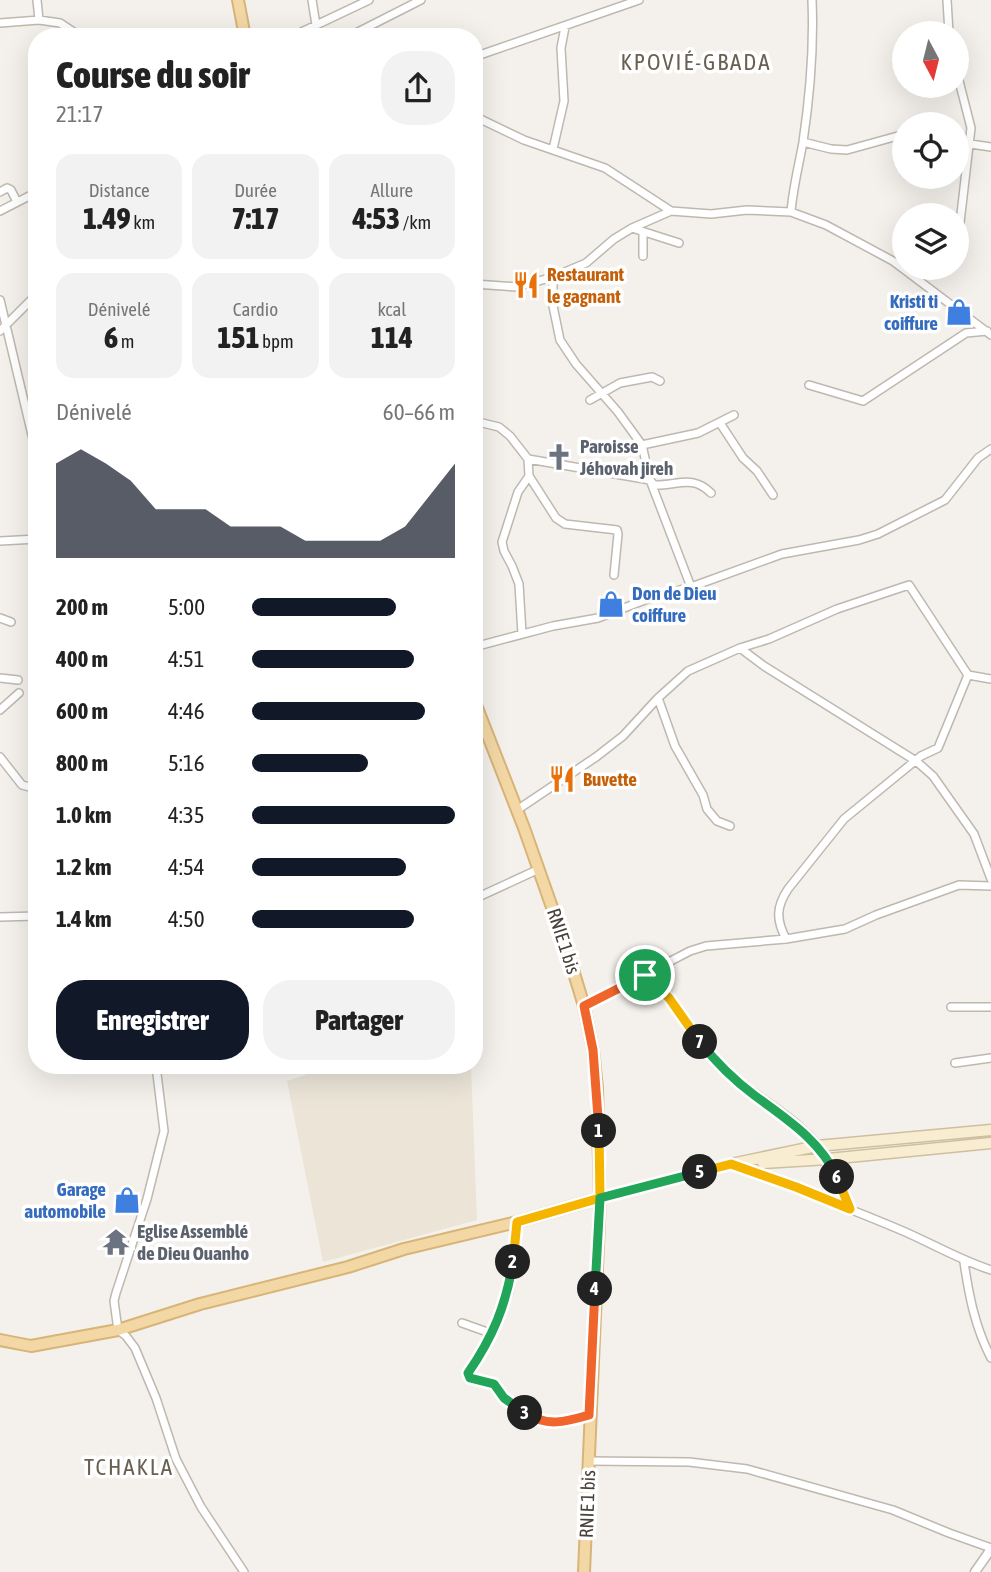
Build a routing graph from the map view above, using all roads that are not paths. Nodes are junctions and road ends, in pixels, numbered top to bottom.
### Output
1 (37, 0) edge
2 (238, 0) edge
3 (312, 0) edge
4 (369, 0) edge
5 (421, 0) edge
6 (639, 0) edge
7 (812, 0) edge
8 (947, 0) edge
9 (39, 20) junction
10 (948, 21) edge
11 (0, 23) edge
12 (316, 25) junction
13 (565, 27) junction
14 (68, 28) edge
15 (243, 28) edge
16 (310, 28) edge
17 (366, 28) edge
18 (483, 54) edge
19 (965, 98) edge
20 (483, 120) edge
21 (892, 138) edge
22 (803, 142) junction
23 (971, 145) junction
24 (991, 146) edge
25 (554, 149) junction
26 (0, 192) edge
27 (28, 196) edge
28 (17, 202) junction
29 (963, 203) edge
30 (0, 211) edge
31 (671, 211) junction
32 (791, 212) junction
33 (632, 228) junction
34 (643, 233) junction
35 (679, 243) dead end
36 (643, 256) dead end
37 (553, 278) junction
38 (483, 285) edge
39 (0, 300) edge
40 (28, 303) edge
41 (3, 328) edge
42 (990, 333) edge
43 (660, 382) dead end
44 (809, 386) dead end
45 (601, 394) junction
46 (590, 400) dead end
47 (734, 415) dead end
48 (28, 421) edge
49 (483, 423) edge
50 (720, 423) junction
51 (642, 445) junction
52 (991, 449) edge
53 (528, 459) junction
54 (529, 476) junction
55 (650, 480) junction
56 (711, 493) dead end
57 (773, 495) dead end
58 (28, 539) edge
59 (0, 541) edge
60 (614, 576) dead end
61 (691, 587) junction
62 (0, 618) edge
63 (11, 622) dead end
64 (522, 634) junction
65 (483, 645) edge
66 (740, 648) junction
67 (968, 676) junction
68 (0, 678) edge
69 (991, 679) edge
70 (18, 680) dead end
71 (19, 693) dead end
72 (658, 698) junction
73 (0, 710) edge
74 (483, 723) edge
75 (0, 757) edge
76 (916, 761) junction
77 (28, 787) edge
78 (517, 810) junction
79 (730, 826) dead end
80 (539, 869) junction
81 (991, 879) edge
82 (991, 886) edge
83 (483, 894) edge
84 (28, 916) edge
85 (0, 917) edge
86 (786, 939) junction
87 (645, 975) junction
88 (584, 1006) junction
89 (951, 1007) dead end
90 (991, 1007) edge
91 (991, 1058) edge
92 (955, 1063) dead end
93 (157, 1074) edge
94 (991, 1130) edge
95 (991, 1143) edge
96 (817, 1146) junction
97 (828, 1159) junction
98 (731, 1164) junction
99 (600, 1198) junction
100 (850, 1209) junction
101 (517, 1222) junction
102 (964, 1262) junction
103 (991, 1270) edge
104 (462, 1323) dead end
105 (118, 1330) junction
106 (490, 1333) junction
107 (0, 1340) edge
108 (991, 1357) edge
109 (589, 1415) junction
110 (588, 1461) junction
111 (991, 1549) edge
112 (587, 1570) edge
113 (244, 1572) edge
114 (975, 1572) edge

1 - 9 street
2 - 15 main road
3 - 12 street
4 - 12 street
5 - 17 street
6 - 13 street
7 - 22 street
8 - 10 street
9 - 11 street
9 - 14 street
12 - 16 street
13 - 18 street
13 - 25 street
19 - 23 street
20 - 25 street
21 - 22 street
22 - 32 street
23 - 24 street
23 - 29 street
25 - 31 street
26 - 28 street
27 - 28 street
28 - 30 street
31 - 32 street
31 - 33 street
32 - 42 street
33 - 34 street
33 - 37 street
34 - 35 street
34 - 36 street
37 - 38 street
37 - 45 street
39 - 41 street
40 - 41 street
41 - 48 street
42 - 44 street
43 - 45 street
45 - 46 street
45 - 51 street
47 - 50 street
49 - 53 street
50 - 51 street
50 - 57 street
51 - 55 street
52 - 61 street
53 - 54 street
53 - 55 street
54 - 60 street
54 - 64 street
55 - 56 street
55 - 61 street
58 - 59 street
61 - 64 street
62 - 63 street
64 - 65 street
66 - 67 street
66 - 72 street
66 - 76 street
67 - 69 street
67 - 76 street
68 - 70 street
71 - 73 street
72 - 78 street
72 - 79 street
74 - 78 main road, RNIE 1 bis
75 - 77 street
76 - 81 street
76 - 86 street
78 - 80 main road, RNIE 1 bis
80 - 83 street
80 - 88 main road, RNIE 1 bis
82 - 86 street
84 - 85 street
86 - 87 street
87 - 88 street
87 - 96 street
88 - 99 main road, RNIE 1 bis
89 - 90 street
91 - 92 street
93 - 105 street
94 - 96 main road
95 - 97 main road
96 - 97 street
96 - 98 main road
97 - 98 main road
97 - 100 street
98 - 99 main road
98 - 100 street
99 - 101 main road
99 - 109 main road, RNIE 1 bis
100 - 102 street
101 - 105 main road
101 - 106 street
102 - 103 street
102 - 108 street
104 - 106 street
105 - 107 main road
105 - 113 street
106 - 109 street
109 - 110 main road, RNIE 1 bis
110 - 111 street
110 - 112 main road, RNIE 1 bis
111 - 114 street

